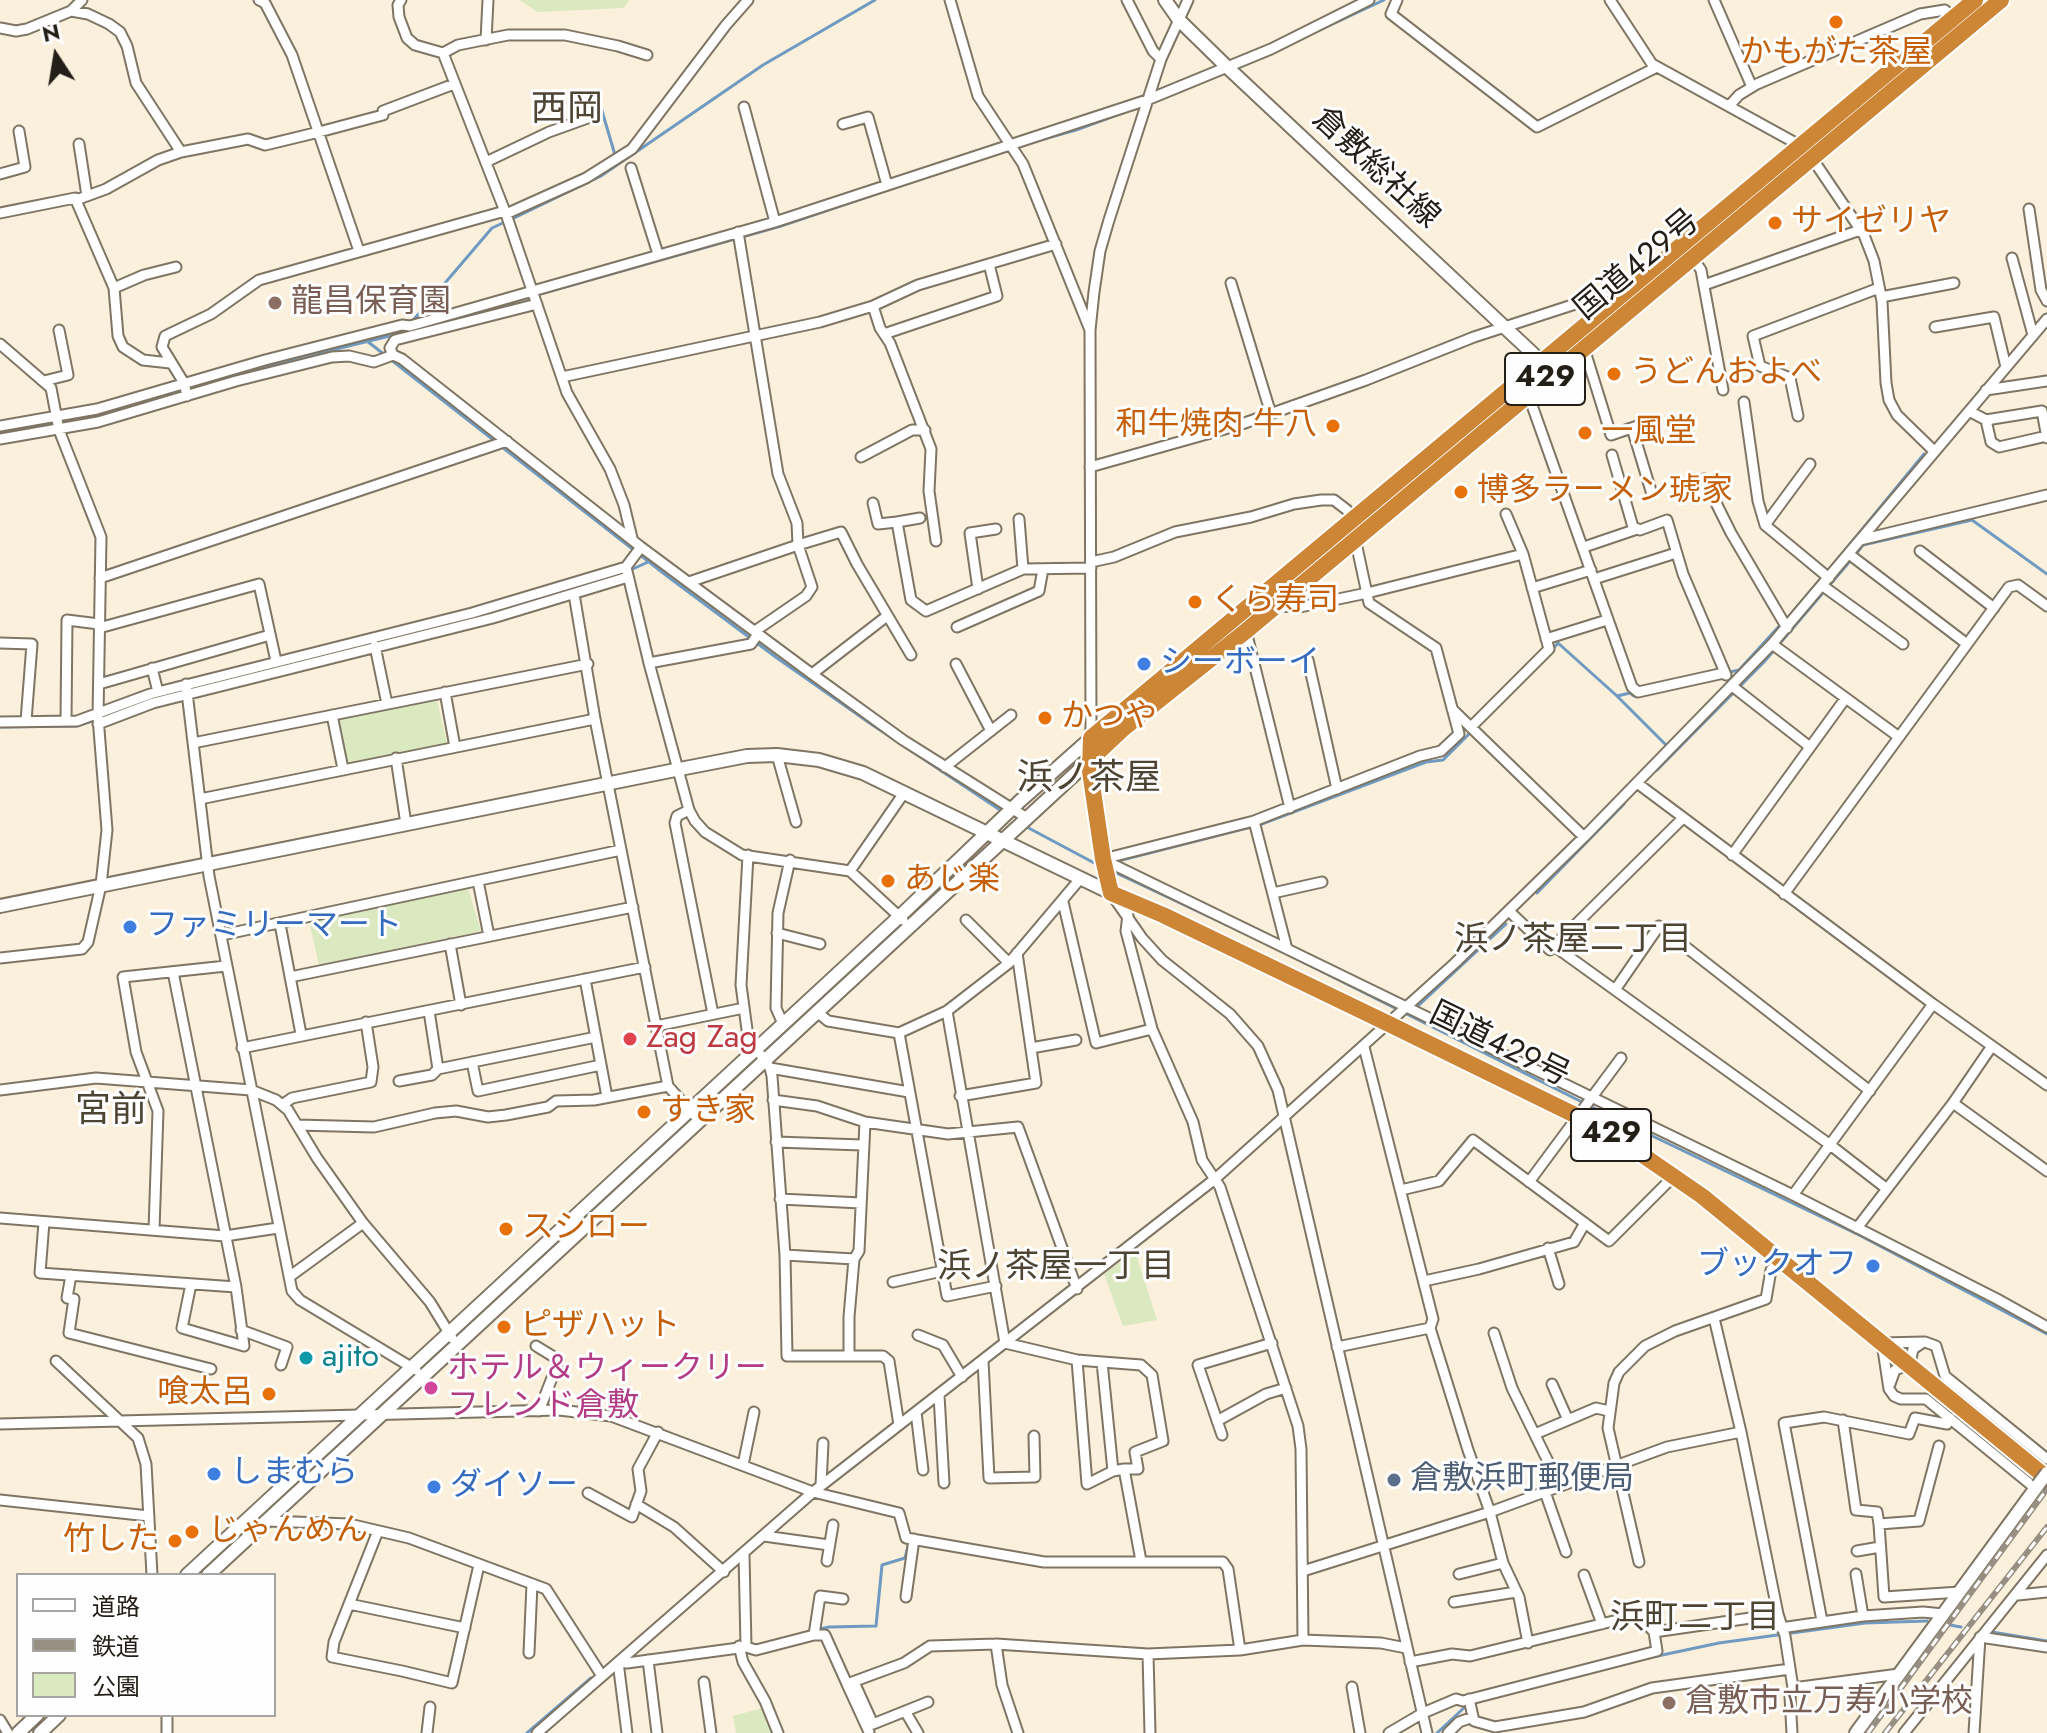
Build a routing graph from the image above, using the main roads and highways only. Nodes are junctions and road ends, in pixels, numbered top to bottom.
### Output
1 (1975, 0) edge
2 (2001, 0) edge
3 (1807, 152) junction
4 (1618, 310) junction
5 (1548, 368) junction
6 (1090, 760) junction
7 (2042, 1481) edge

1 - 3 highway, 国道429号 / 429
2 - 3 highway, 国道429号 / 429
3 - 4 highway, 国道429号 / 429
3 - 4 highway, 国道429号 / 429
4 - 5 highway, 国道429号 / 429
4 - 5 highway, 国道429号 / 429
5 - 6 highway, 国道429号 / 429
5 - 6 highway, 国道429号 / 429
6 - 7 highway, 国道429号 / 429

